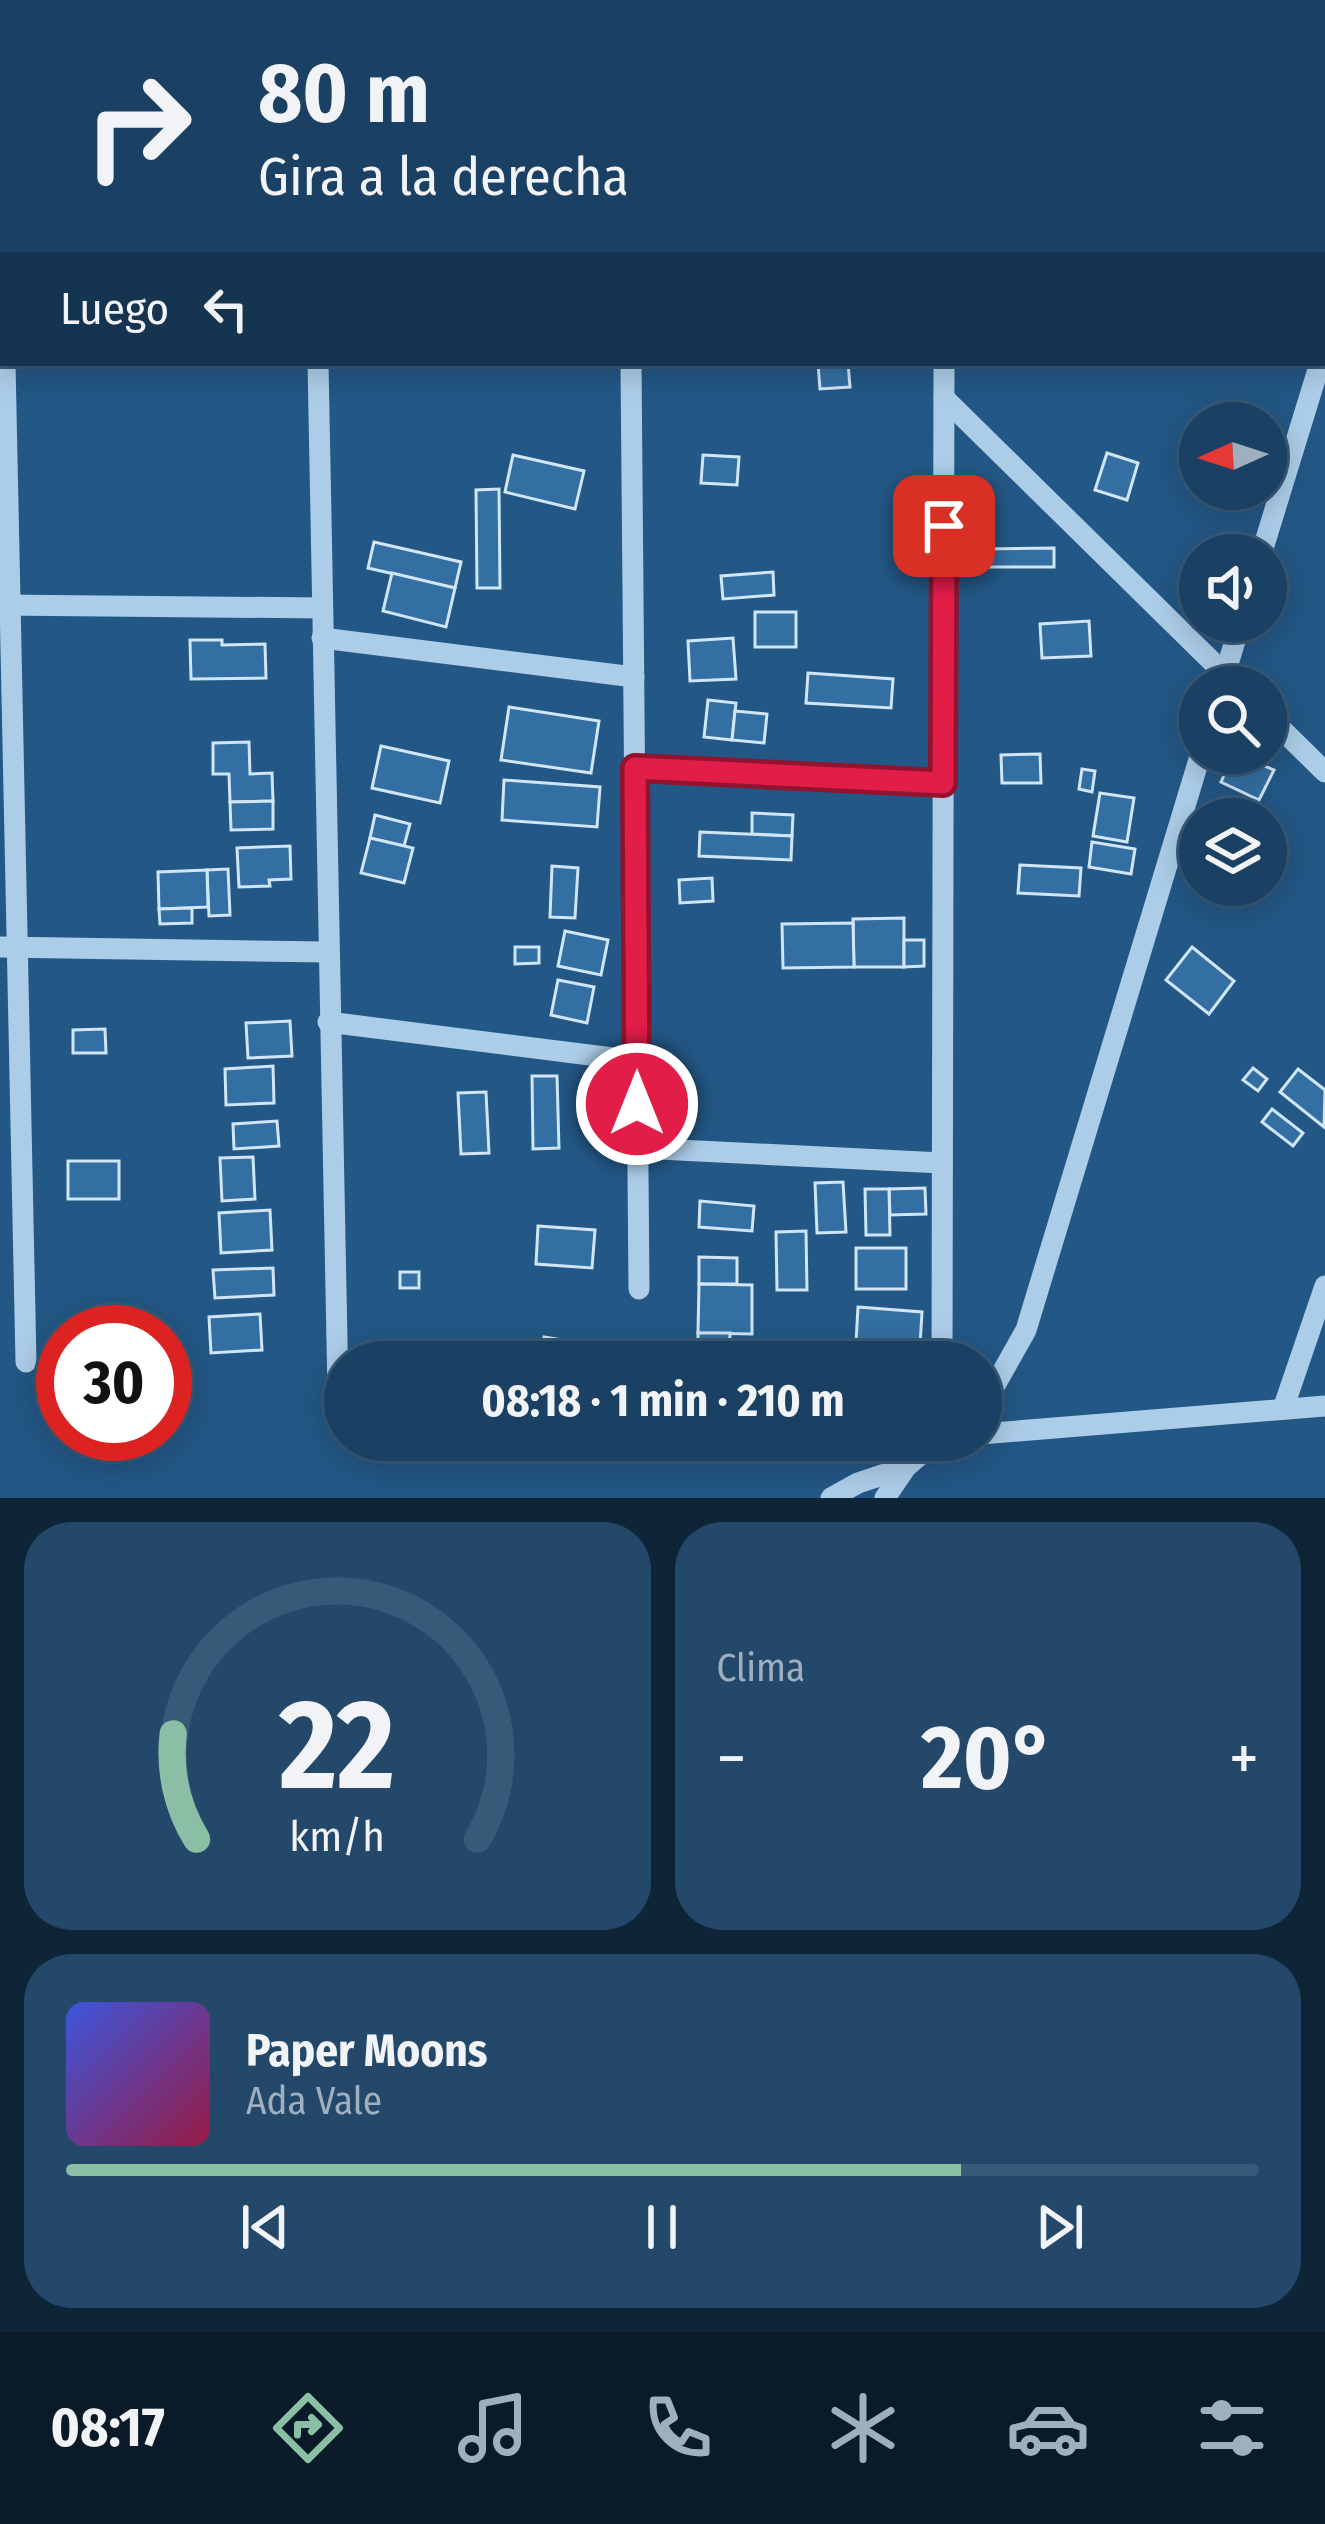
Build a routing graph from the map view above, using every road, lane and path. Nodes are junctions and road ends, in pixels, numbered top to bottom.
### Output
1 (5, 366) edge
2 (318, 366) edge
3 (631, 366) edge
4 (944, 366) edge
5 (1318, 366) edge
6 (944, 398) junction
7 (1267, 534) edge
8 (5, 605) edge
9 (322, 608) junction
10 (322, 638) junction
11 (1211, 666) edge
12 (634, 677) junction
13 (1287, 735) edge
14 (635, 768) junction
15 (1325, 772) edge
16 (1195, 774) edge
17 (943, 783) junction
18 (8, 948) edge
19 (327, 952) junction
20 (328, 1022) junction
21 (637, 1061) junction
22 (638, 1148) junction
23 (942, 1163) junction
24 (1325, 1286) edge
25 (639, 1289) dead end
26 (337, 1341) edge
27 (941, 1341) edge
28 (26, 1363) dead end
29 (1002, 1373) edge
30 (1325, 1406) edge
31 (1283, 1409) junction
32 (1002, 1432) edge
33 (914, 1461) edge
34 (906, 1468) junction
35 (831, 1498) edge
36 (885, 1498) edge

1 - 8 street
2 - 9 street
3 - 12 street
4 - 6 street
5 - 7 street
6 - 11 street
6 - 17 street
8 - 9 street
8 - 18 street
9 - 10 street
10 - 12 street
10 - 19 street
12 - 14 street
13 - 15 street
14 - 17 street
14 - 21 street
16 - 29 street
17 - 23 street
18 - 19 street
18 - 28 street
19 - 20 street
20 - 21 street
20 - 26 street
21 - 22 street
22 - 23 street
22 - 25 street
23 - 27 street
24 - 31 street
30 - 31 street
31 - 32 street
33 - 34 street
34 - 35 street
34 - 36 street

